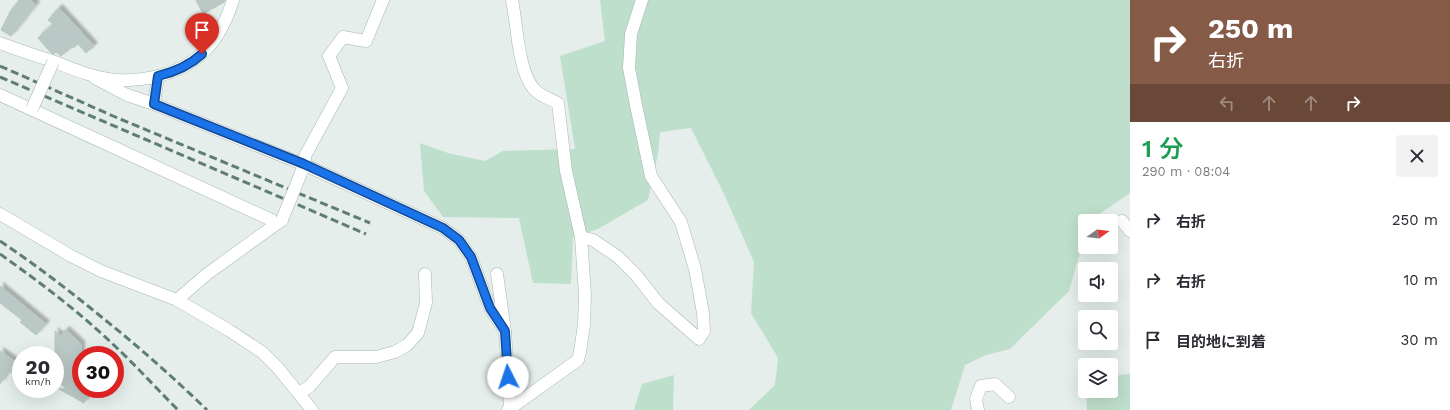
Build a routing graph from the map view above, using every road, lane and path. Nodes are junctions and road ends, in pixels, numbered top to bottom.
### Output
1 (233, 0) edge
2 (383, 0) edge
3 (512, 0) edge
4 (642, 0) edge
5 (0, 43) edge
6 (53, 62) junction
7 (87, 74) junction
8 (158, 76) junction
9 (0, 95) edge
10 (154, 104) junction
11 (32, 109) junction
12 (303, 169) junction
13 (0, 214) edge
14 (280, 221) junction
15 (1122, 221) dead end
16 (1130, 231) edge
17 (581, 237) junction
18 (425, 274) dead end
19 (497, 274) dead end
20 (177, 300) junction
21 (505, 331) junction
22 (299, 393) junction
23 (1009, 398) dead end
24 (509, 409) edge
25 (312, 410) edge
26 (978, 410) edge

1 - 8 street
2 - 12 street
3 - 17 street
4 - 17 street
5 - 6 street
6 - 7 street
6 - 11 street, bridge
7 - 8 street
7 - 10 street
8 - 10 street
9 - 11 street
10 - 12 street
11 - 14 street
12 - 14 street, bridge
12 - 21 street
13 - 20 street
14 - 20 street
15 - 16 street
17 - 24 street
18 - 22 street
19 - 21 street
20 - 22 street
21 - 24 street
22 - 25 street
23 - 26 street

